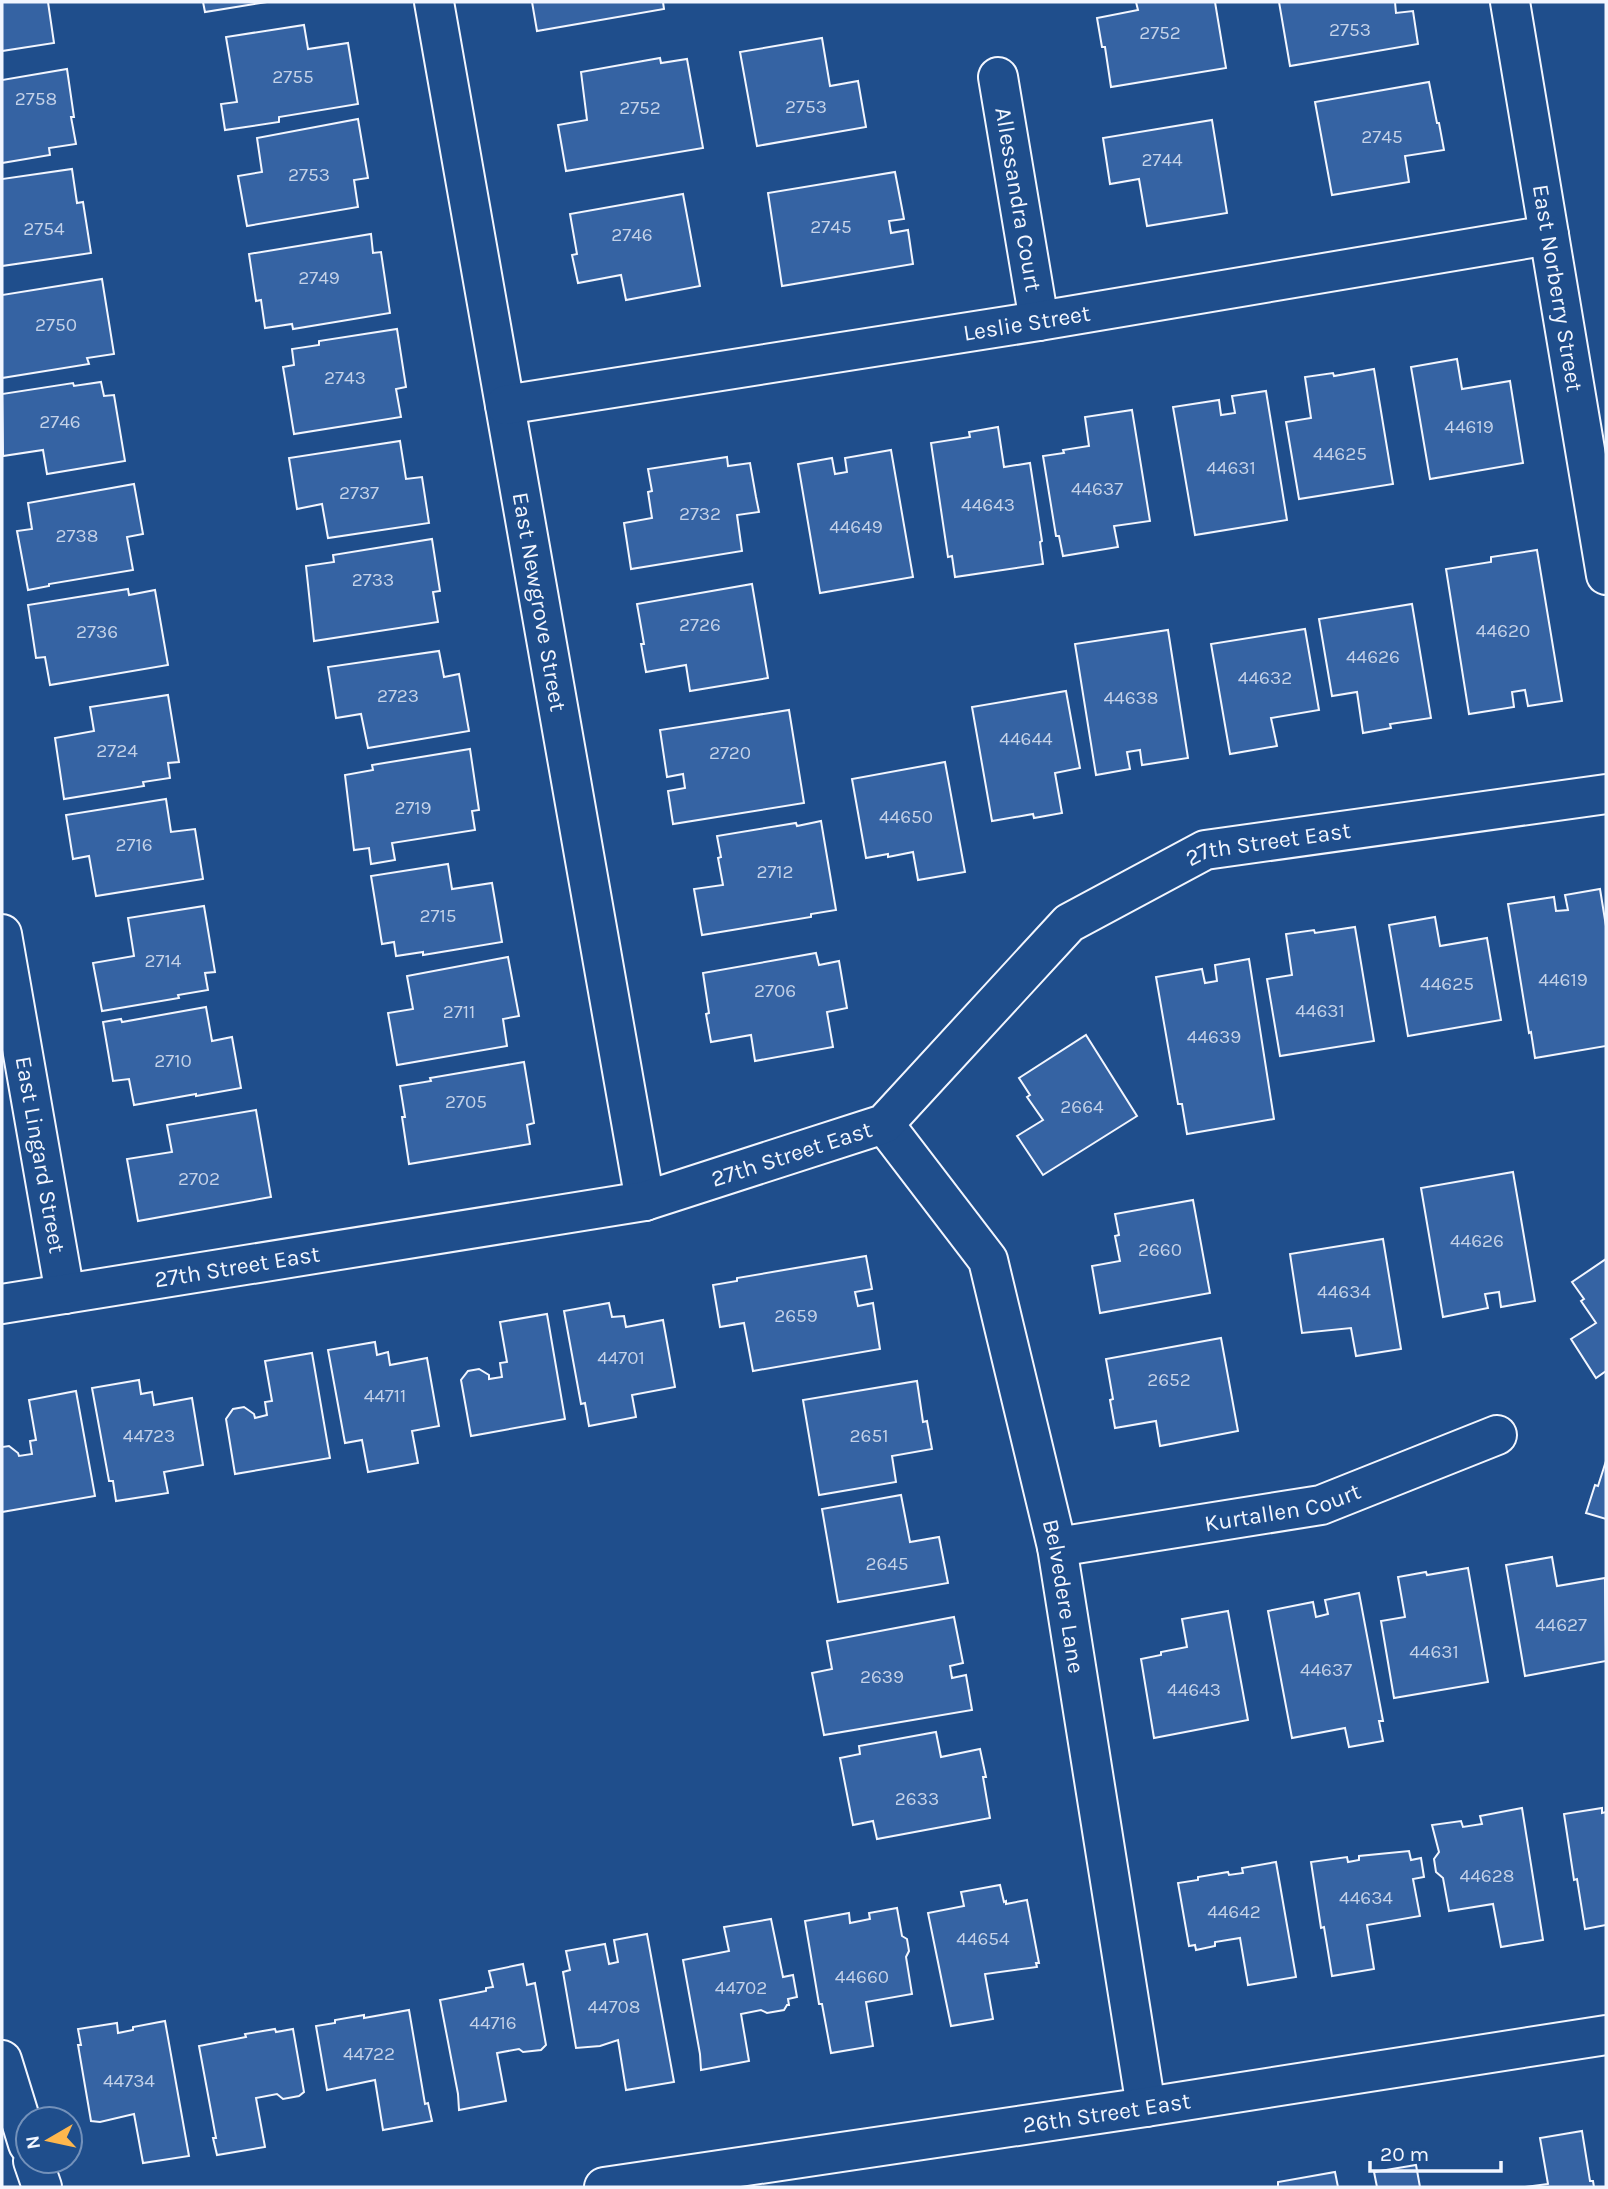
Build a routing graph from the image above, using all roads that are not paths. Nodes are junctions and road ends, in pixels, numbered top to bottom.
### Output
1 (434, 2) edge
2 (1510, 2) edge
3 (998, 77) dead end
4 (1549, 235) junction
5 (1039, 321) junction
6 (505, 405) junction
7 (1606, 575) edge
8 (1606, 794) edge
9 (2, 934) edge
10 (884, 1124) junction
11 (645, 1201) junction
12 (65, 1294) junction
13 (2, 1304) edge
14 (1497, 1435) dead end
15 (1057, 1547) junction
16 (1606, 2035) edge
17 (2, 2060) edge
18 (16, 2105) edge
19 (1146, 2107) junction
20 (604, 2187) edge

1 - 6 street, East Newgrove Street
2 - 4 street, East Norberry Street
3 - 5 street, Allessandra Court
4 - 5 street, Leslie Street
4 - 7 street, East Norberry Street
5 - 6 street, Leslie Street
6 - 11 street, East Newgrove Street
8 - 10 street, 27th Street East
9 - 12 street, East Lingard Street
10 - 11 street, 27th Street East
10 - 15 street, Belvedere Lane
11 - 12 street, 27th Street East
12 - 13 street, 27th Street East
14 - 15 street, Kurtallen Court
15 - 19 street, Belvedere Lane
16 - 19 street, 26th Street East
17 - 18 street
19 - 20 street, 26th Street East

